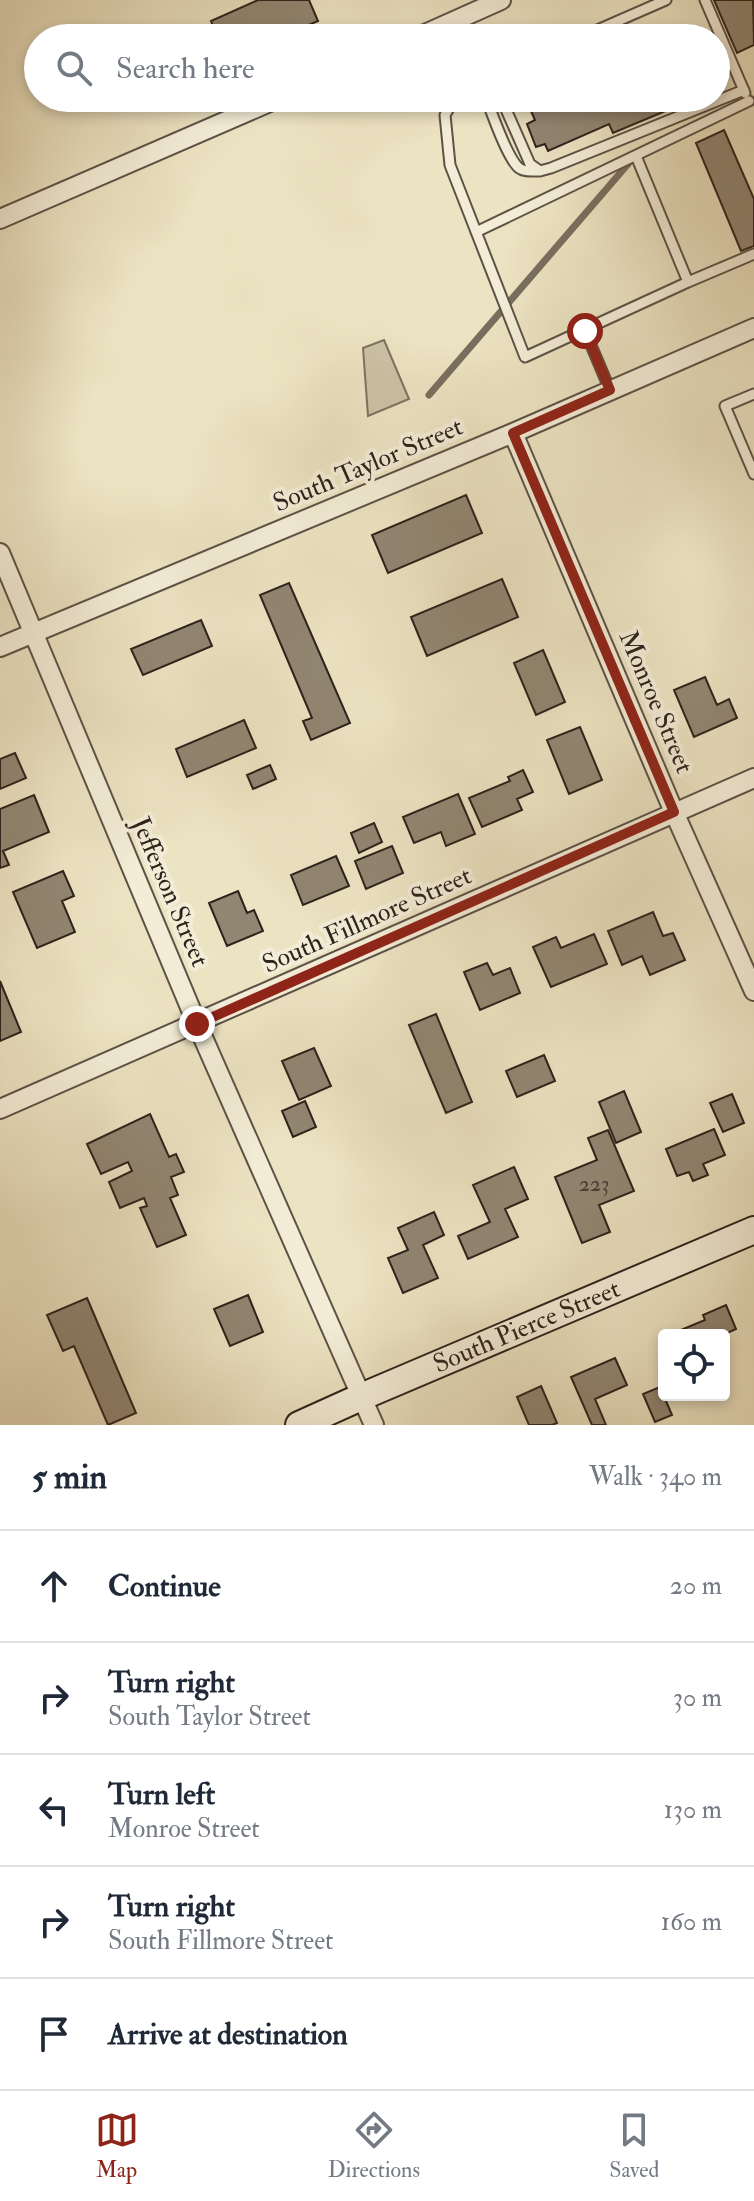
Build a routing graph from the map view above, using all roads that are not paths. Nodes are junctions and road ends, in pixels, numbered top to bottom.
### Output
1 (501, 0) edge
2 (666, 0) edge
3 (705, 0) edge
4 (455, 24) edge
5 (611, 24) edge
6 (715, 24) edge
7 (730, 58) edge
8 (744, 90) junction
9 (730, 96) edge
10 (751, 103) edge
11 (247, 112) edge
12 (447, 112) edge
13 (492, 112) edge
14 (507, 112) edge
15 (690, 112) edge
16 (636, 156) junction
17 (540, 171) junction
18 (0, 219) edge
19 (476, 232) junction
20 (754, 254) edge
21 (688, 282) junction
22 (754, 328) edge
23 (585, 331) junction
24 (610, 390) junction
25 (754, 394) edge
26 (513, 433) junction
27 (754, 474) edge
28 (0, 553) edge
29 (34, 633) junction
30 (0, 647) edge
31 (754, 778) edge
32 (674, 812) junction
33 (754, 991) edge
34 (197, 1024) junction
35 (0, 1109) edge
36 (754, 1230) edge
37 (361, 1397) junction
38 (299, 1425) edge
39 (374, 1425) edge

1 - 4 street
2 - 5 lane
3 - 6 lane
7 - 8 lane
8 - 9 lane
8 - 10 lane
10 - 16 lane
11 - 18 street
12 - 19 lane
13 - 17 lane
14 - 17 lane
15 - 17 lane
16 - 19 lane
16 - 21 lane
19 - 23 lane
20 - 21 lane
21 - 23 lane
22 - 24 street, South Taylor Street
23 - 24 lane
24 - 26 street, South Taylor Street
25 - 27 lane
26 - 29 street, South Taylor Street
26 - 32 street, Monroe Street
28 - 29 street, Jefferson Street
29 - 30 street, South Taylor Street
29 - 34 street, Jefferson Street
31 - 32 street, South Fillmore Street
32 - 33 street, Monroe Street
32 - 34 street, South Fillmore Street
34 - 35 street, South Fillmore Street
34 - 37 street, Jefferson Street
36 - 37 main road, South Pierce Street
37 - 38 main road, South Pierce Street
37 - 39 street, Jefferson Street

